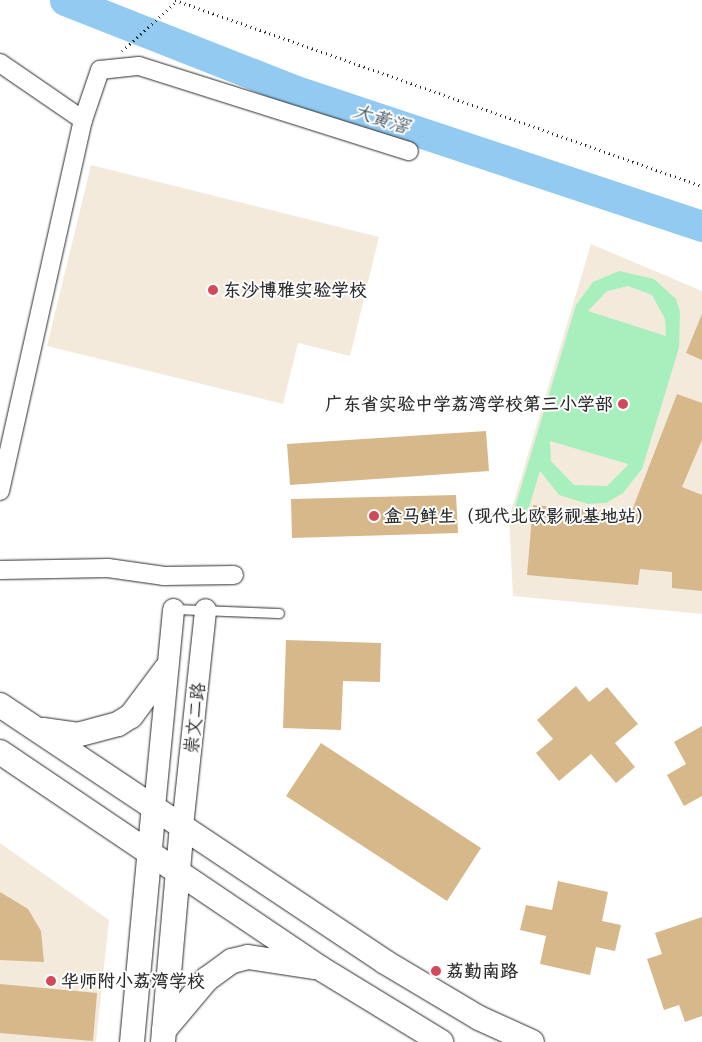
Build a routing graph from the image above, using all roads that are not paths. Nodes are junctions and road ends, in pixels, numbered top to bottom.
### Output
1 (0, 63) edge
2 (83, 120) junction
3 (409, 151) dead end
4 (0, 491) edge
5 (0, 570) edge
6 (234, 574) dead end
7 (173, 609) joint
8 (205, 609) junction
9 (279, 613) dead end
10 (166, 669) junction
11 (0, 705) edge
12 (36, 729) junction
13 (0, 752) edge
14 (154, 808) junction
15 (182, 826) junction
16 (149, 852) junction
17 (178, 873) junction
18 (320, 968) junction
19 (163, 1036) edge
20 (132, 1042) edge
21 (441, 1042) edge
22 (532, 1042) edge

1 - 2 street
2 - 3 street
2 - 4 street
5 - 6 street
7 - 8 lane
7 - 10 street, 崇文二路
8 - 9 lane
8 - 15 street, 崇文二路
10 - 12 main road
10 - 14 street, 崇文二路
11 - 12 main road
12 - 14 main road
13 - 16 main road
14 - 15 main road
14 - 16 main road
15 - 17 main road
15 - 22 main road
16 - 17 main road
16 - 20 main road
17 - 18 main road
17 - 19 main road
18 - 19 main road
18 - 21 main road

